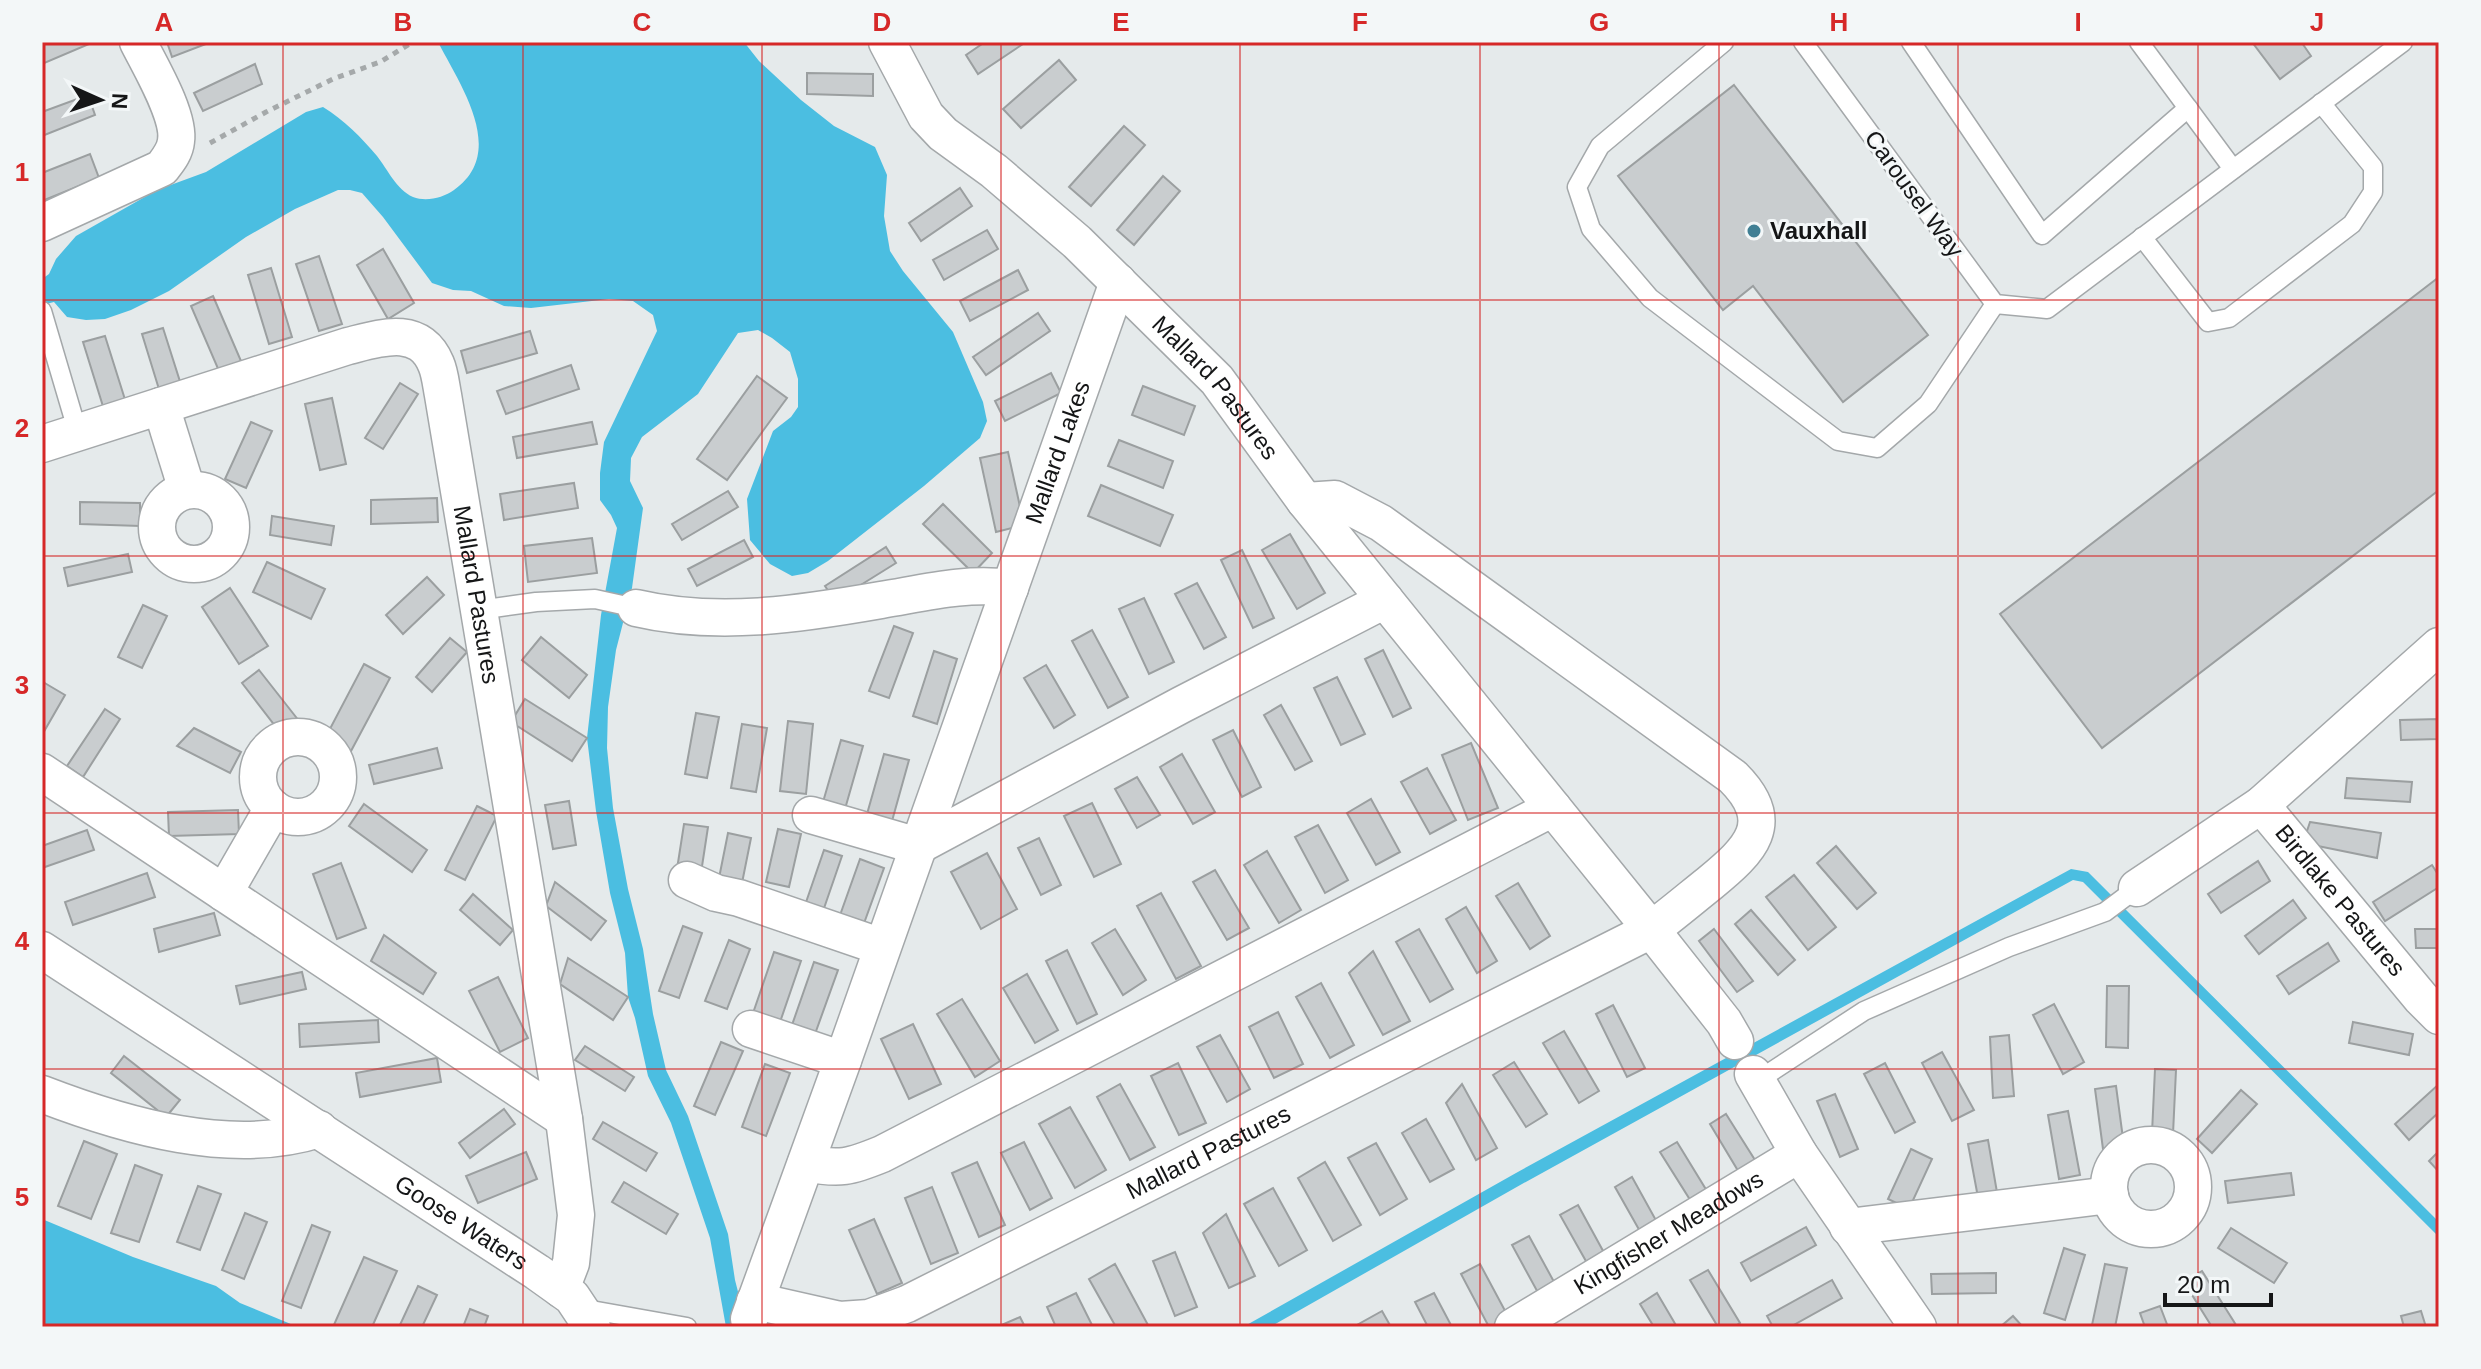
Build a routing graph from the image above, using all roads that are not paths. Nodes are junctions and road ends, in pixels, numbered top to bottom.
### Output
1 (138, 42) edge
2 (887, 42) edge
3 (1724, 42) edge
4 (1803, 42) edge
5 (1911, 42) edge
6 (2139, 42) edge
7 (2403, 42) edge
8 (2321, 103) junction
9 (2188, 108) junction
10 (2233, 169) junction
11 (42, 223) edge
12 (2142, 237) junction
13 (1118, 282) junction
14 (1995, 304) junction
15 (42, 311) edge
16 (161, 406) junction
17 (78, 433) junction
18 (42, 444) edge
19 (187, 490) dead end
20 (1305, 501) junction
21 (1010, 588) junction
22 (1385, 600) junction
23 (636, 608) joint
24 (479, 610) junction
25 (2439, 646) edge
26 (42, 772) edge
27 (2261, 805) junction
28 (273, 808) dead end
29 (1553, 808) junction
30 (811, 815) dead end
31 (918, 846) junction
32 (687, 880) dead end
33 (2137, 888) joint
34 (224, 893) junction
35 (1651, 930) junction
36 (882, 947) junction
37 (42, 950) edge
38 (2433, 1004) edge
39 (751, 1029) dead end
40 (843, 1060) junction
41 (1747, 1062) junction
42 (42, 1094) edge
43 (564, 1119) junction
44 (319, 1129) junction
45 (1799, 1154) junction
46 (806, 1163) junction
47 (2110, 1195) dead end
48 (1848, 1227) junction
49 (577, 1308) edge
50 (745, 1316) edge
51 (1533, 1322) edge
52 (687, 1327) edge
53 (1918, 1327) edge

1 - 11 street
2 - 13 street
3 - 14 lane
4 - 14 lane, Carousel Way
5 - 9 lane
6 - 9 lane
7 - 8 lane
8 - 10 lane
8 - 12 lane
9 - 10 lane
10 - 12 lane
12 - 14 lane
13 - 20 street, Mallard Pastures
13 - 21 street, Mallard Lakes
15 - 17 lane
16 - 17 street, Mallard Pastures
16 - 19 street
16 - 24 street, Mallard Pastures
17 - 18 street, Mallard Pastures
20 - 22 street, Mallard Pastures
20 - 35 street, Mallard Pastures
21 - 23 street
21 - 31 street, Mallard Pastures
22 - 29 street, Mallard Pastures
22 - 31 street
23 - 24 lane
24 - 43 street, Mallard Pastures
25 - 27 street, Birdlake Pastures
26 - 34 street
27 - 33 street, Birdlake Pastures
27 - 38 street, Birdlake Pastures
28 - 34 street
29 - 35 street, Mallard Pastures
29 - 46 street
30 - 31 street
31 - 36 street, Mallard Pastures
32 - 36 street
33 - 41 lane
34 - 43 street
35 - 41 street, Mallard Pastures
35 - 50 street, Mallard Pastures
36 - 40 street, Mallard Pastures
37 - 44 street, Goose Waters
39 - 40 street
40 - 46 street, Mallard Pastures
41 - 45 street
42 - 44 street
43 - 49 street, Mallard Pastures
44 - 49 street, Goose Waters
45 - 48 street
45 - 51 street, Kingfisher Meadows
46 - 50 street, Mallard Pastures
47 - 48 street
48 - 53 street
49 - 52 lane

